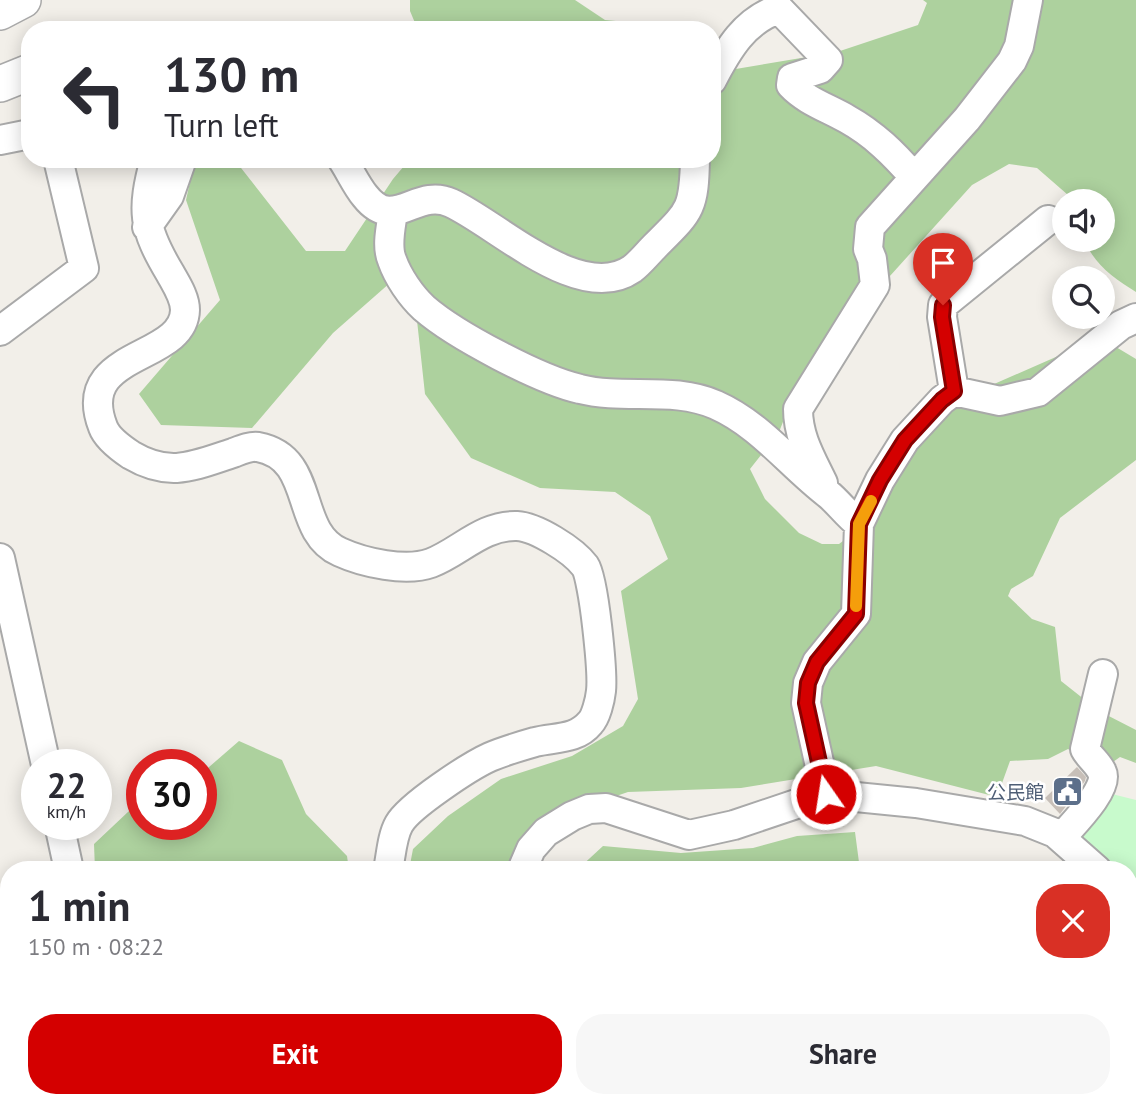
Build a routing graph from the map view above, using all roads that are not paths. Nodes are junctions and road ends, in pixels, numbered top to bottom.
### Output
1 (23, 0) edge
2 (1028, 0) edge
3 (0, 12) edge
4 (721, 65) edge
5 (21, 76) edge
6 (0, 84) edge
7 (21, 136) edge
8 (0, 141) edge
9 (60, 168) edge
10 (152, 168) edge
11 (179, 168) edge
12 (347, 168) edge
13 (695, 168) edge
14 (914, 177) junction
15 (393, 212) junction
16 (1048, 220) dead end
17 (147, 226) junction
18 (1136, 318) edge
19 (0, 331) edge
20 (954, 391) junction
21 (829, 495) junction
22 (859, 524) junction
23 (0, 558) edge
24 (7, 618) edge
25 (1102, 674) dead end
26 (42, 749) edge
27 (826, 794) junction
28 (1061, 838) junction
29 (62, 840) edge
30 (67, 861) edge
31 (390, 861) edge
32 (526, 861) edge
33 (1087, 861) edge

1 - 3 street
2 - 14 street
4 - 14 street
5 - 6 street
7 - 8 street
9 - 19 street
10 - 17 street
11 - 17 street
12 - 15 street
13 - 15 street
14 - 21 street
15 - 21 street
16 - 20 street
17 - 31 street
18 - 20 street
20 - 22 street
21 - 22 street
22 - 27 street
23 - 24 street
24 - 26 street
25 - 28 street
27 - 28 street
27 - 32 street
28 - 33 street
29 - 30 street

